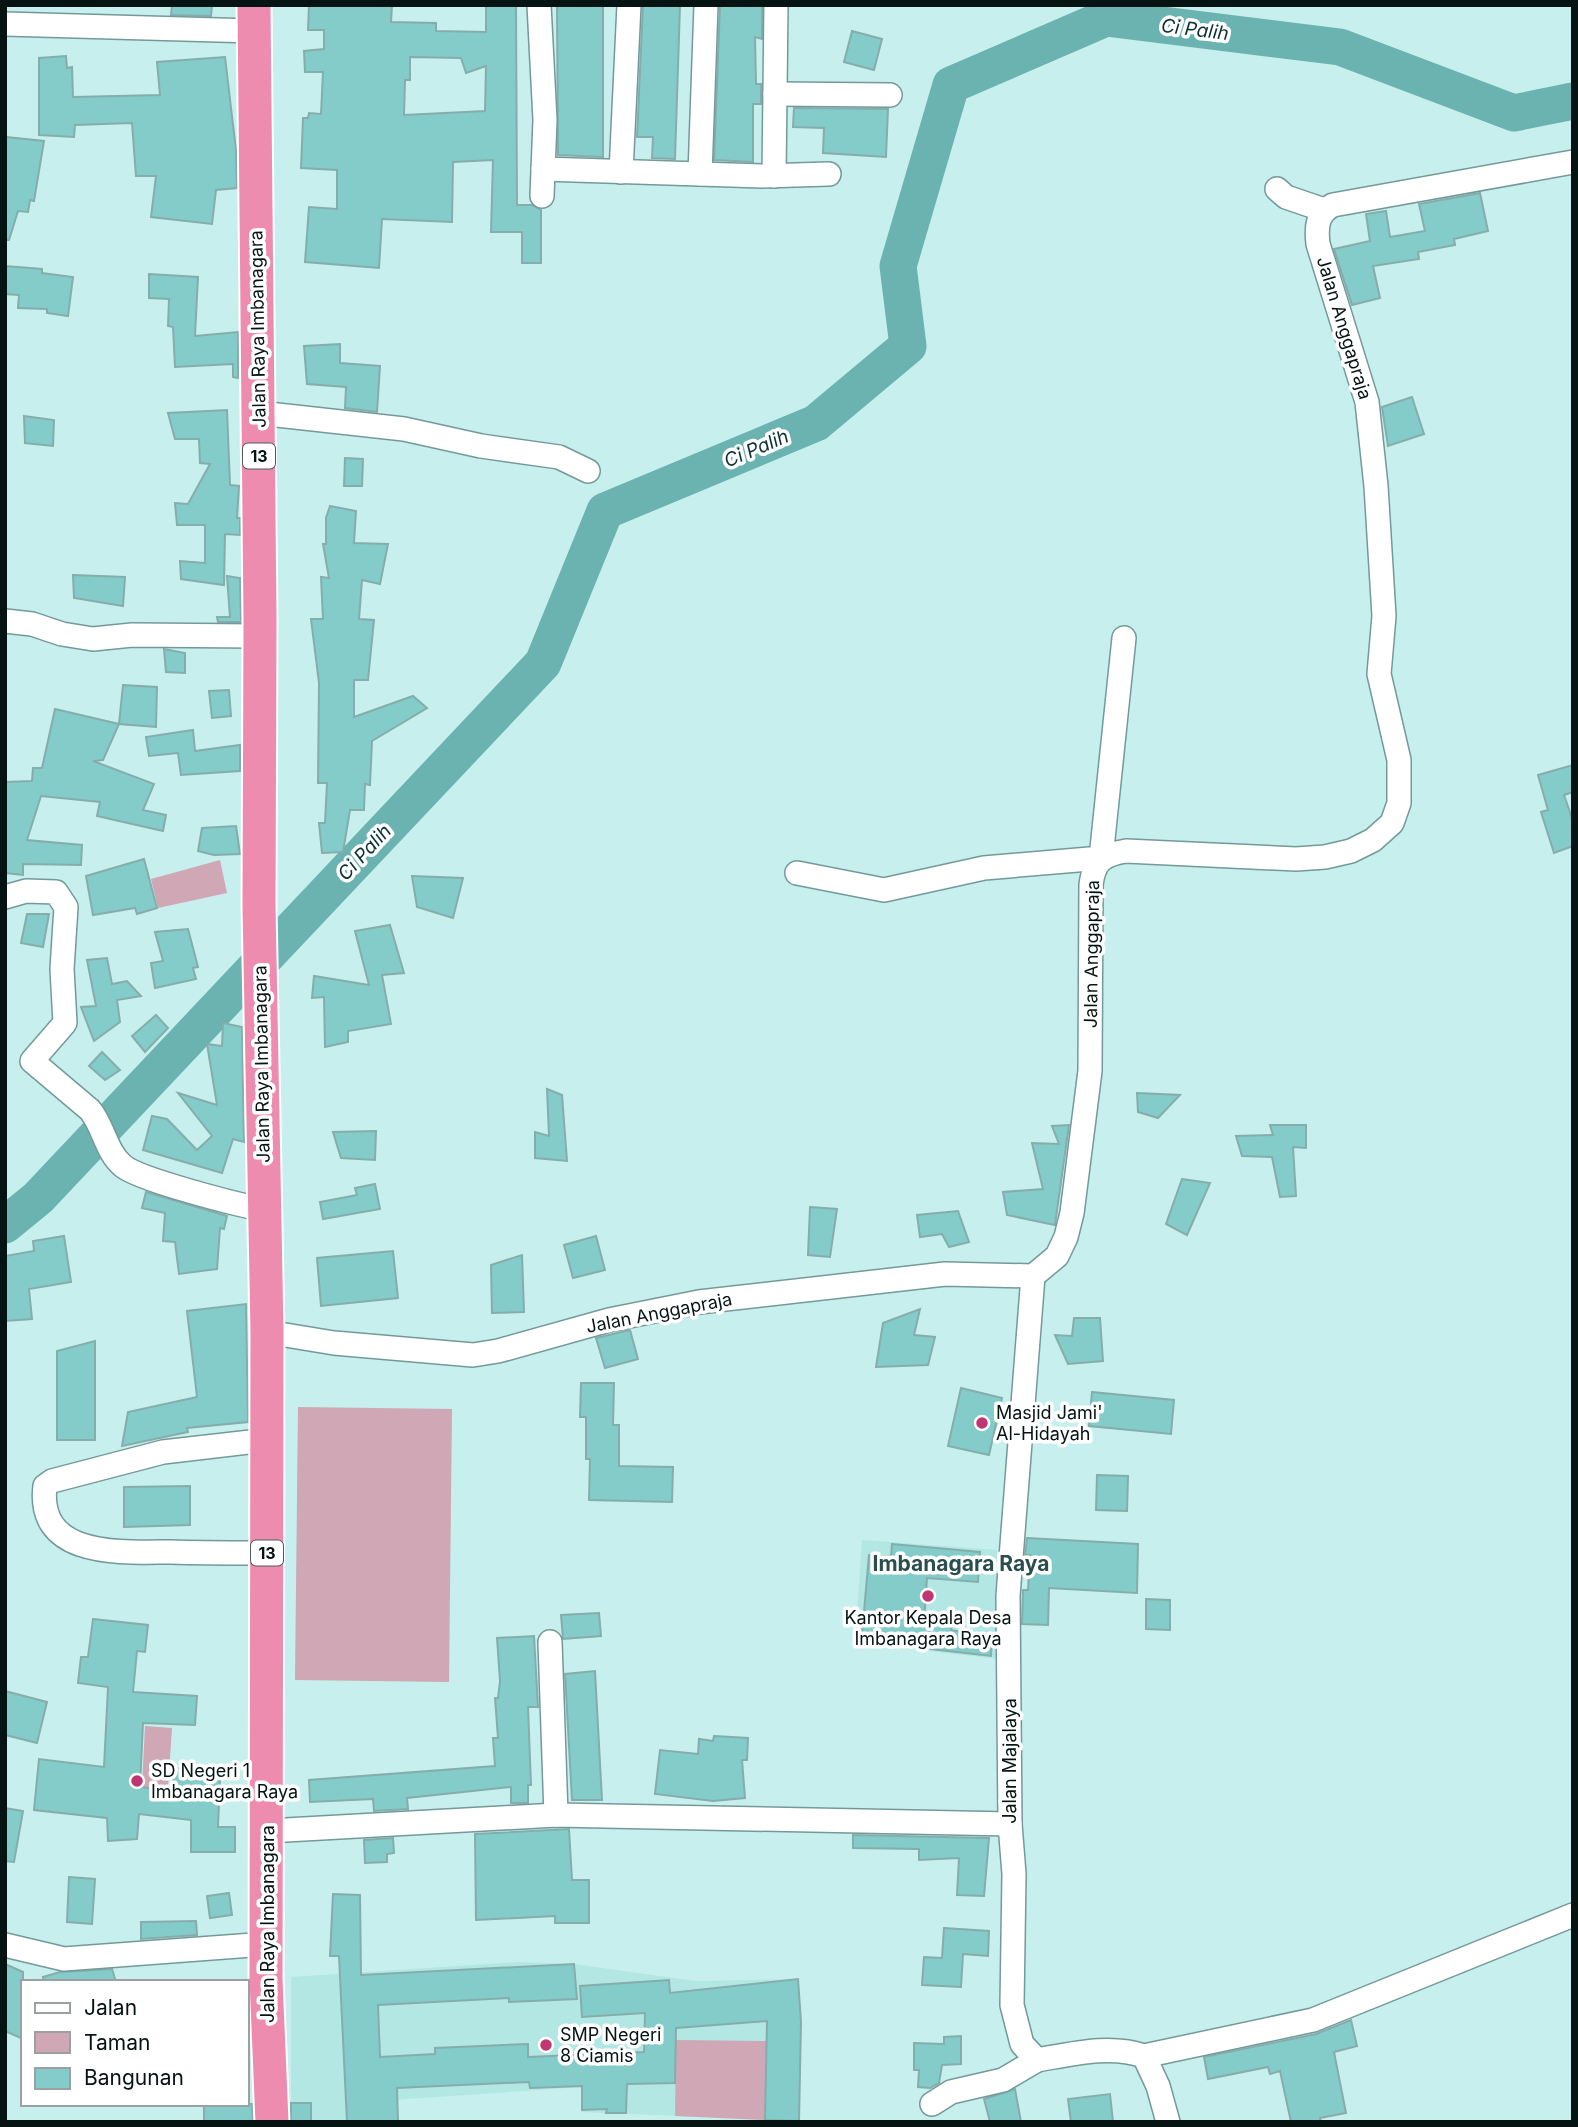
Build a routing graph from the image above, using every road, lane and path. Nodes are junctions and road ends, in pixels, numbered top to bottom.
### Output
1 (538, 5) edge
2 (629, 5) edge
3 (706, 5) edge
4 (776, 5) edge
5 (254, 18) edge
6 (5, 24) edge
7 (775, 94) junction
8 (890, 94) dead end
9 (1573, 162) edge
10 (544, 169) junction
11 (621, 172) junction
12 (700, 174) junction
13 (829, 174) dead end
14 (774, 176) junction
15 (1277, 189) dead end
16 (542, 196) dead end
17 (1324, 210) junction
18 (259, 413) junction
19 (588, 471) dead end
20 (5, 621) edge
21 (260, 636) junction
22 (1124, 638) dead end
23 (1101, 858) junction
24 (797, 873) dead end
25 (5, 897) edge
26 (265, 1210) junction
27 (1033, 1276) junction
28 (267, 1332) junction
29 (267, 1440) junction
30 (267, 1553) junction
31 (550, 1642) dead end
32 (556, 1815) junction
33 (1010, 1824) junction
34 (268, 1831) junction
35 (1573, 1915) edge
36 (267, 1944) junction
37 (5, 1945) edge
38 (1144, 2056) junction
39 (1037, 2060) junction
40 (932, 2104) dead end
41 (272, 2122) edge
42 (1168, 2122) edge

1 - 10 street
2 - 11 street
3 - 12 street
4 - 7 street
5 - 6 street
5 - 18 highway, Jalan Raya Imbanagara / 13
7 - 8 street
7 - 14 street
9 - 17 street
10 - 11 street
10 - 16 street
11 - 12 street
12 - 14 street
13 - 14 street
15 - 17 street
17 - 23 street, Jalan Anggapraja
18 - 19 street
18 - 21 highway, Jalan Raya Imbanagara / 13
20 - 21 street
21 - 26 highway, Jalan Raya Imbanagara / 13
22 - 23 street
23 - 24 street
23 - 27 street, Jalan Anggapraja
25 - 26 street
26 - 28 highway, Jalan Raya Imbanagara / 13
27 - 28 street, Jalan Anggapraja
27 - 33 street, Jalan Majalaya
28 - 29 highway, Jalan Raya Imbanagara / 13
29 - 30 highway, Jalan Raya Imbanagara / 13
29 - 30 street
30 - 34 highway, Jalan Raya Imbanagara / 13
31 - 32 street
32 - 33 street
32 - 34 street
33 - 39 street, Jalan Majalaya
34 - 36 highway, Jalan Raya Imbanagara / 13
35 - 38 street
36 - 37 street
36 - 41 highway, Jalan Raya Imbanagara / 13
38 - 39 street
38 - 42 street
39 - 40 street

